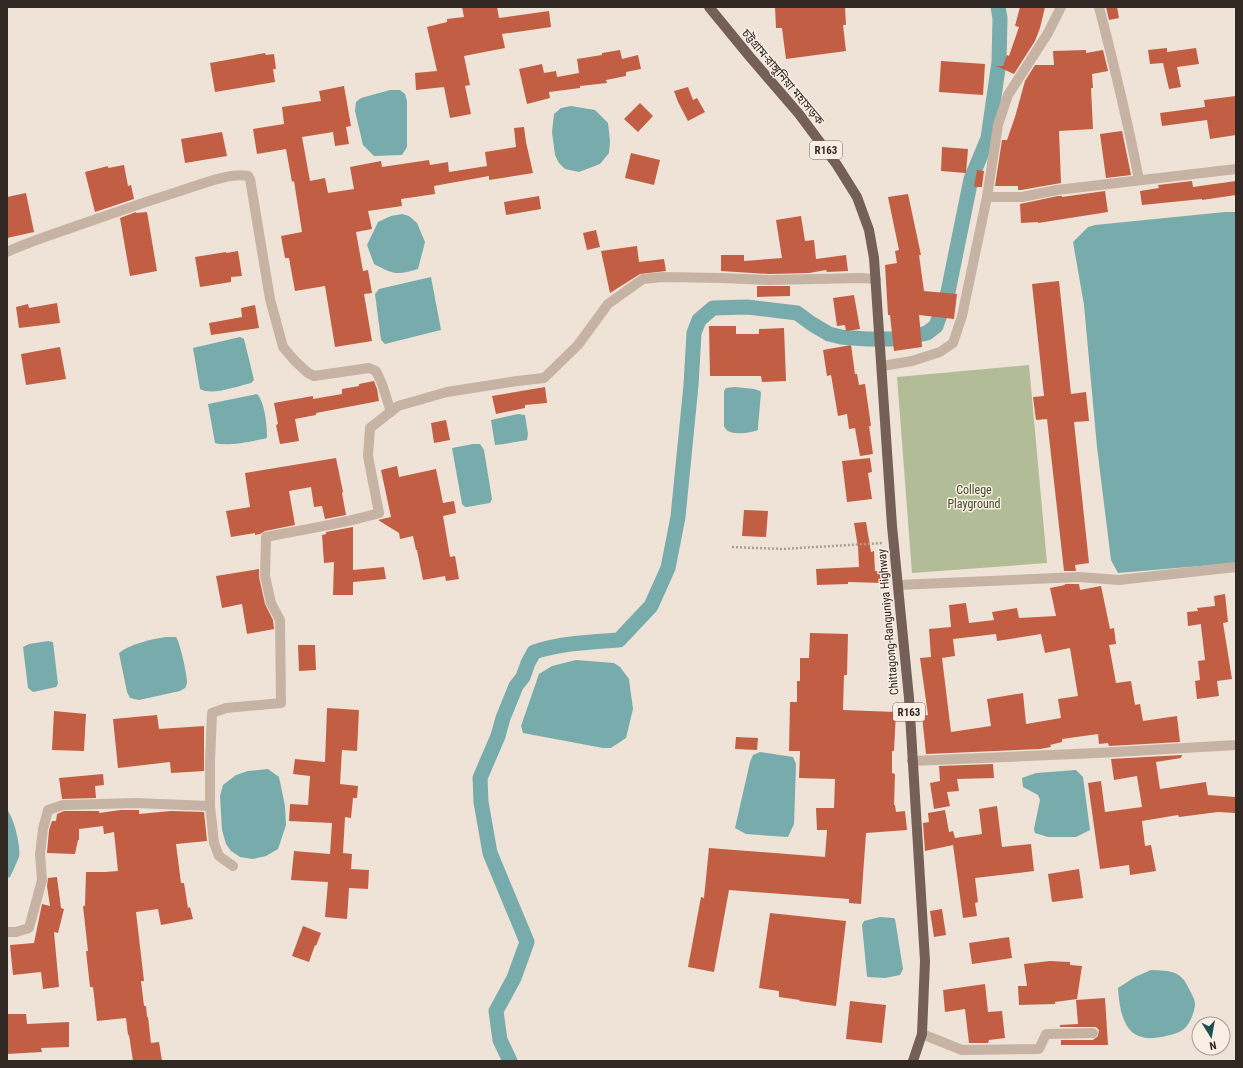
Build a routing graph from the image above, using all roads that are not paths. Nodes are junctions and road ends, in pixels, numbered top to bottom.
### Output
1 (709, 7) edge
2 (1061, 7) edge
3 (1099, 7) edge
4 (1236, 170) edge
5 (1139, 180) junction
6 (987, 197) junction
7 (7, 252) edge
8 (876, 279) junction
9 (880, 322) joint
10 (882, 364) junction
11 (391, 412) junction
12 (1236, 567) edge
13 (898, 585) junction
14 (1236, 745) edge
15 (912, 761) junction
16 (210, 806) junction
17 (234, 866) dead end
18 (7, 932) edge
19 (1092, 1033) dead end
20 (922, 1034) junction
21 (913, 1061) edge

1 - 8 main road, চট্টগ্রাম-রাঙ্গুনিয়া মহাসড়ক / R163
2 - 6 street
3 - 5 street
4 - 5 street
5 - 6 street
6 - 10 street
7 - 11 street
8 - 9 main road, চট্টগ্রাম-রাঙ্গুনিয়া মহাসড়ক / R163
8 - 11 street
9 - 10 main road, Chittagong-Ranguniya Highway / R163
10 - 13 main road, Chittagong-Ranguniya Highway / R163
11 - 16 street
12 - 13 street
13 - 15 main road, Chittagong-Ranguniya Highway / R163
14 - 15 street
15 - 20 main road, Chittagong-Ranguniya Highway / R163
16 - 17 street
16 - 18 street
19 - 20 street
20 - 21 main road, Chittagong-Ranguniya Highway / R163

